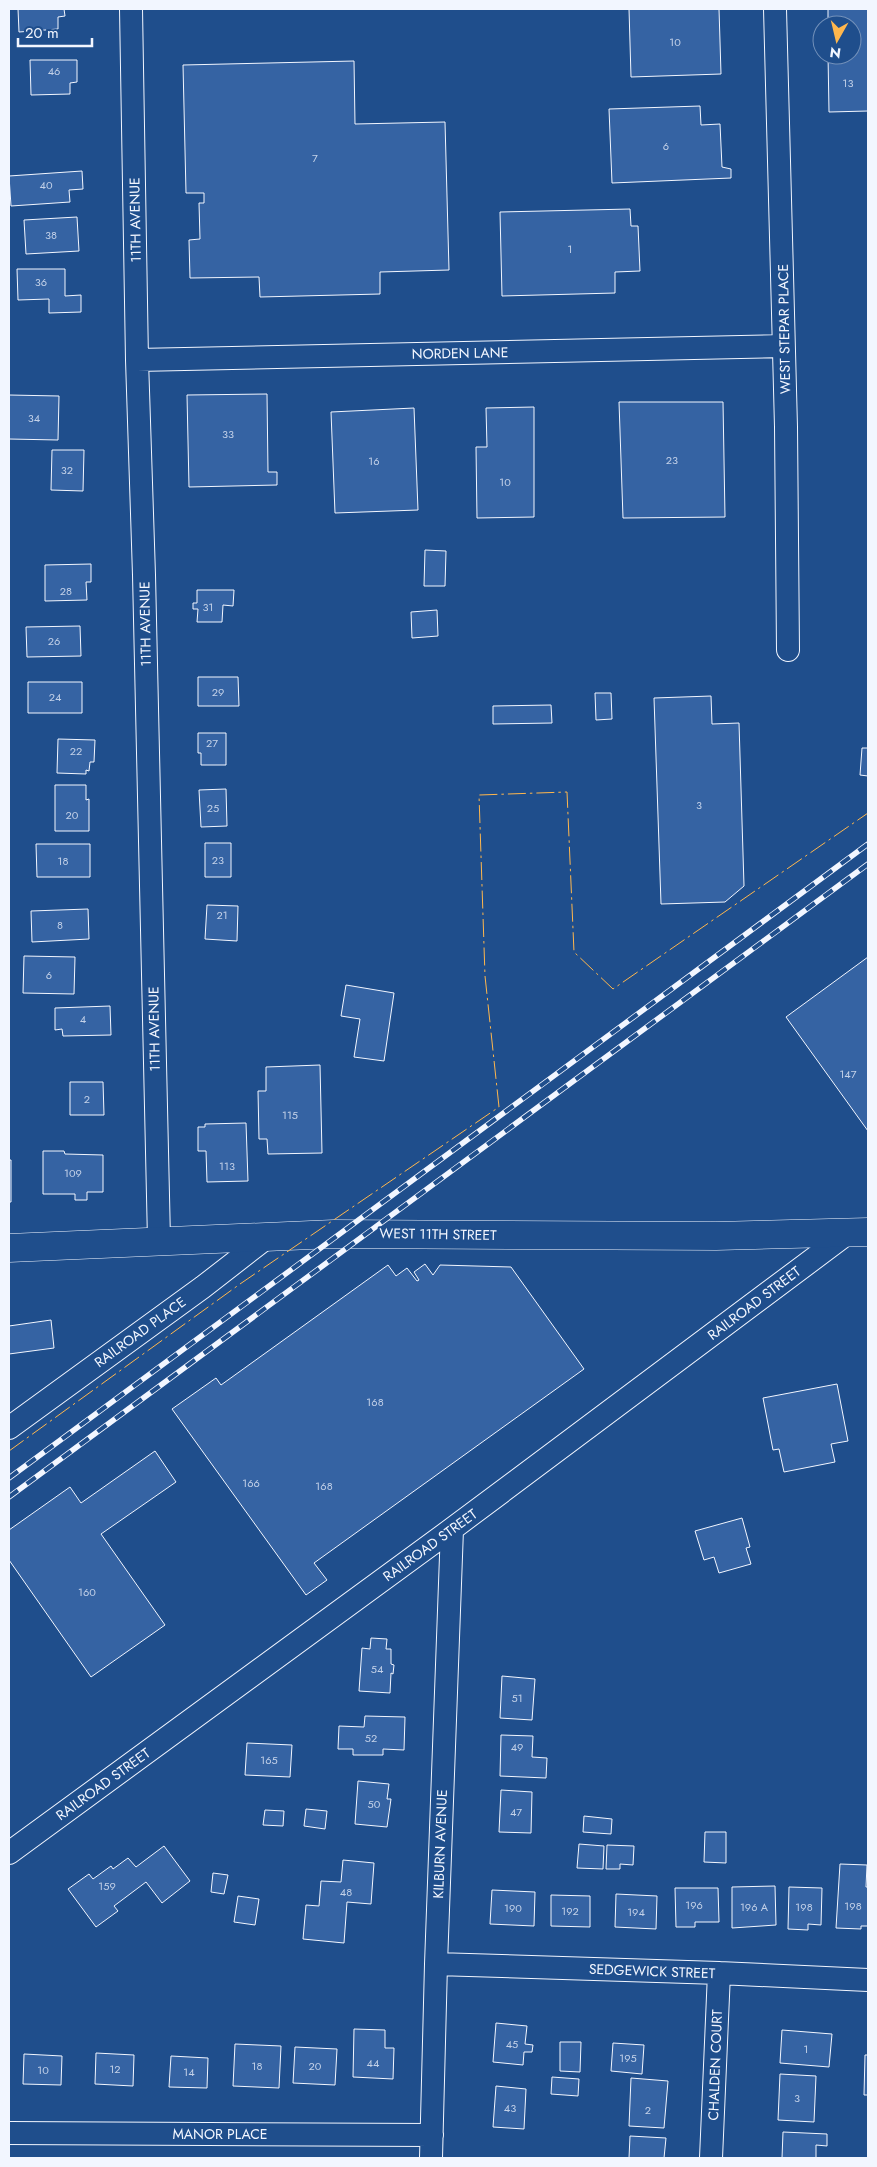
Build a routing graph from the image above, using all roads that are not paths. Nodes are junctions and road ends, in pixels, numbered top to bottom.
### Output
1 (131, 9) edge
2 (775, 9) edge
3 (783, 346) junction
4 (137, 360) junction
5 (788, 650) dead end
6 (858, 1233) edge
7 (270, 1235) junction
8 (159, 1240) junction
9 (9, 1248) edge
10 (9, 1428) edge
11 (452, 1529) junction
12 (9, 1853) edge
13 (436, 1964) junction
14 (719, 1973) junction
15 (868, 1980) edge
16 (9, 2133) edge
17 (432, 2135) junction
18 (431, 2158) edge
19 (711, 2158) edge

1 - 4 street, 11TH AVENUE
2 - 3 street, WEST STEPAR PLACE
3 - 4 street, NORDEN LANE
3 - 5 street, WEST STEPAR PLACE
4 - 8 street, 11TH AVENUE
6 - 7 street, WEST 11TH STREET
6 - 11 street, RAILROAD STREET
7 - 8 street, WEST 11TH STREET
7 - 10 street, RAILROAD PLACE
8 - 9 street, WEST 11TH STREET
11 - 12 street, RAILROAD STREET
11 - 13 street, KILBURN AVENUE
13 - 14 street, SEDGEWICK STREET
13 - 17 street, KILBURN AVENUE
14 - 15 street, SEDGEWICK STREET
14 - 19 street, CHALDEN COURT
16 - 17 street, MANOR PLACE
17 - 18 street, KILBURN AVENUE

